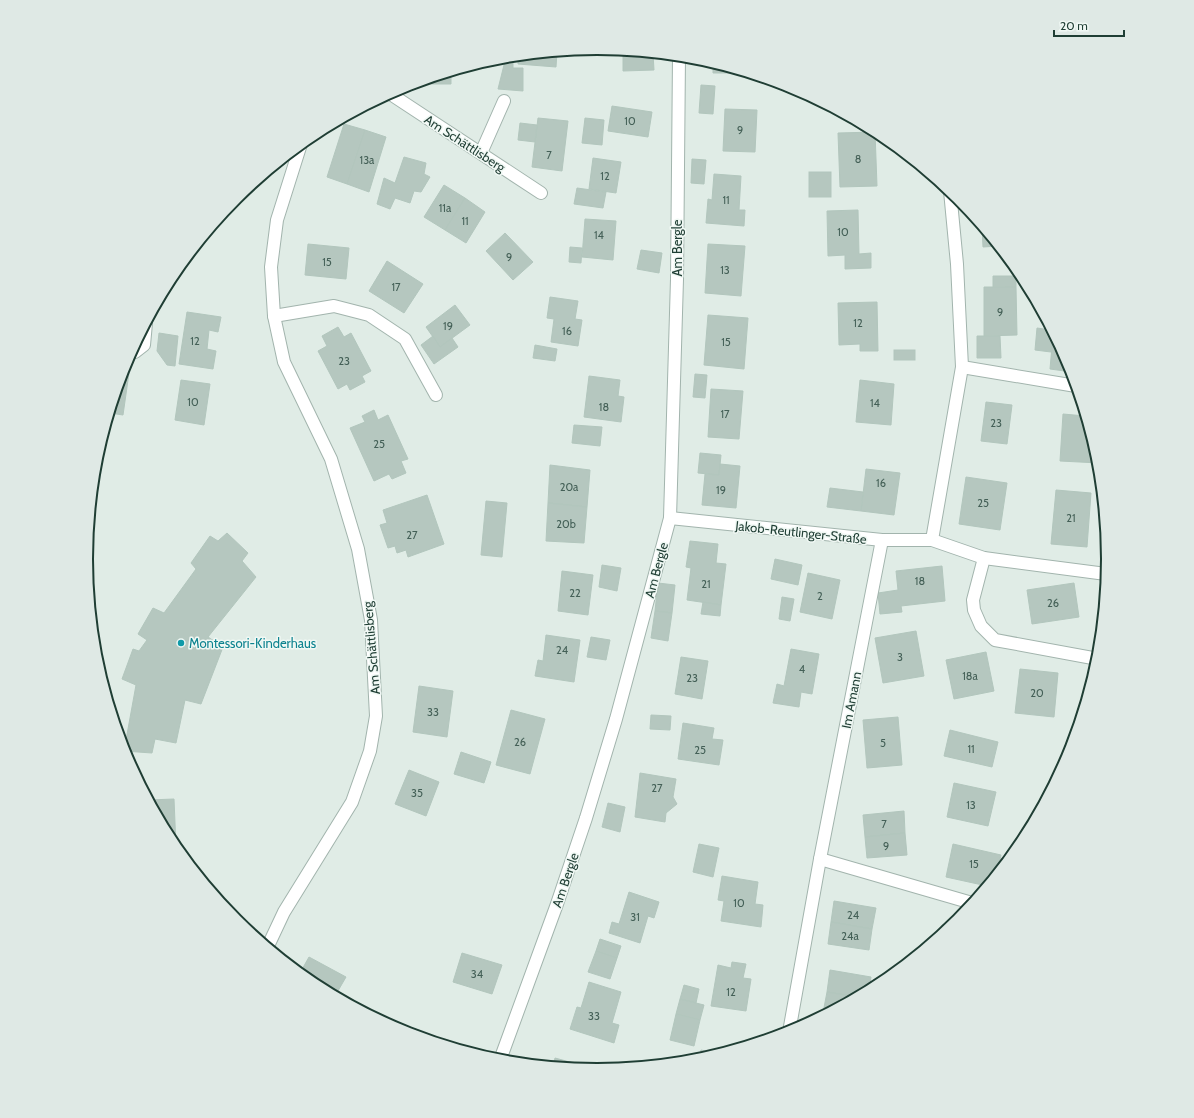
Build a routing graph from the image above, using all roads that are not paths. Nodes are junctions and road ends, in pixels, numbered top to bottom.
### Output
1 (679, 62) edge
2 (396, 97) edge
3 (504, 101) dead end
4 (298, 153) edge
5 (481, 153) junction
6 (541, 193) dead end
7 (951, 201) edge
8 (274, 316) junction
9 (145, 336) edge
10 (139, 350) edge
11 (962, 367) junction
12 (1070, 385) edge
13 (436, 395) dead end
14 (670, 518) junction
15 (882, 540) junction
16 (932, 540) junction
17 (984, 558) junction
18 (1101, 573) edge
19 (1091, 658) edge
20 (820, 859) junction
21 (966, 901) edge
22 (270, 942) edge
23 (795, 1023) edge
24 (502, 1054) edge

1 - 14 street, Am Bergle
2 - 5 street, Am Schättlisberg
3 - 5 street
4 - 8 street, Am Schättlisberg
5 - 6 street, Am Schättlisberg
7 - 11 street
8 - 13 street
8 - 22 street, Am Schättlisberg
9 - 10 street
11 - 12 street
11 - 16 street
14 - 15 street, Jakob-Reutlinger-Straße
14 - 24 street, Am Bergle
15 - 16 street, Jakob-Reutlinger-Straße
15 - 20 street, Im Amann
16 - 17 street, Jakob-Reutlinger-Straße
17 - 18 street, Jakob-Reutlinger-Straße
17 - 19 street
20 - 21 street
20 - 23 street, Im Amann

